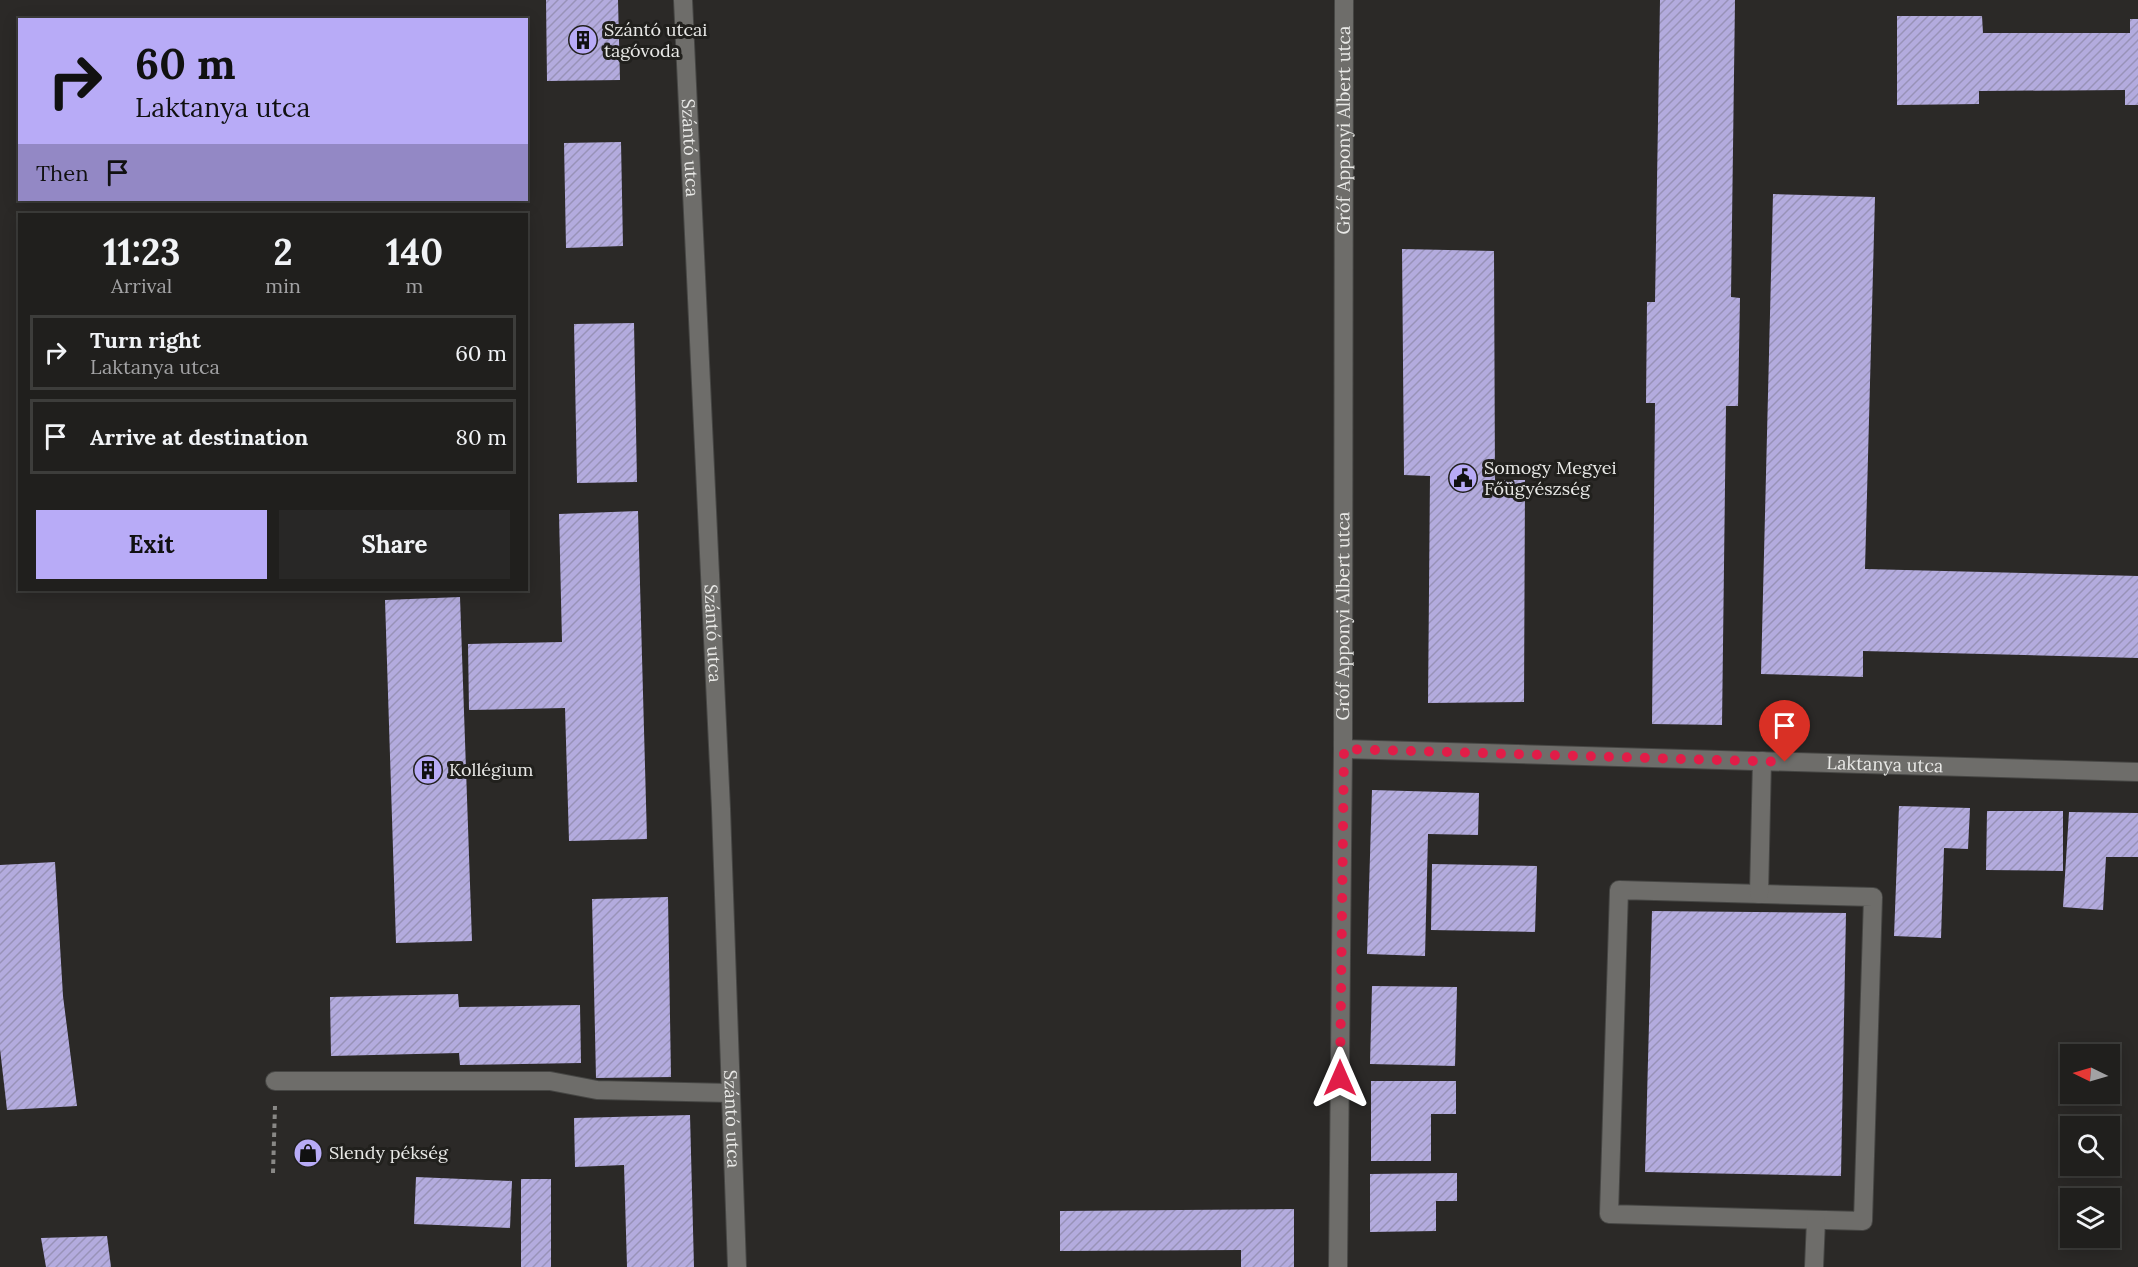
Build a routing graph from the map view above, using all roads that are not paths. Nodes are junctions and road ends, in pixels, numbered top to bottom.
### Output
1 (683, 0) edge
2 (1344, 0) edge
3 (1344, 749) junction
4 (1762, 761) junction
5 (2138, 772) edge
6 (1759, 894) junction
7 (275, 1081) road end
8 (730, 1093) junction
9 (1816, 1220) junction
10 (737, 1267) edge
11 (1338, 1267) edge
12 (1814, 1267) edge

1 - 8 street, Szántó utca
2 - 3 street, Gróf Apponyi Albert utca
3 - 4 street, Laktanya utca
3 - 11 street, Gróf Apponyi Albert utca
4 - 5 street, Laktanya utca
4 - 6 street
6 - 9 street
6 - 9 street
7 - 8 street
8 - 10 street, Szántó utca
9 - 12 street

